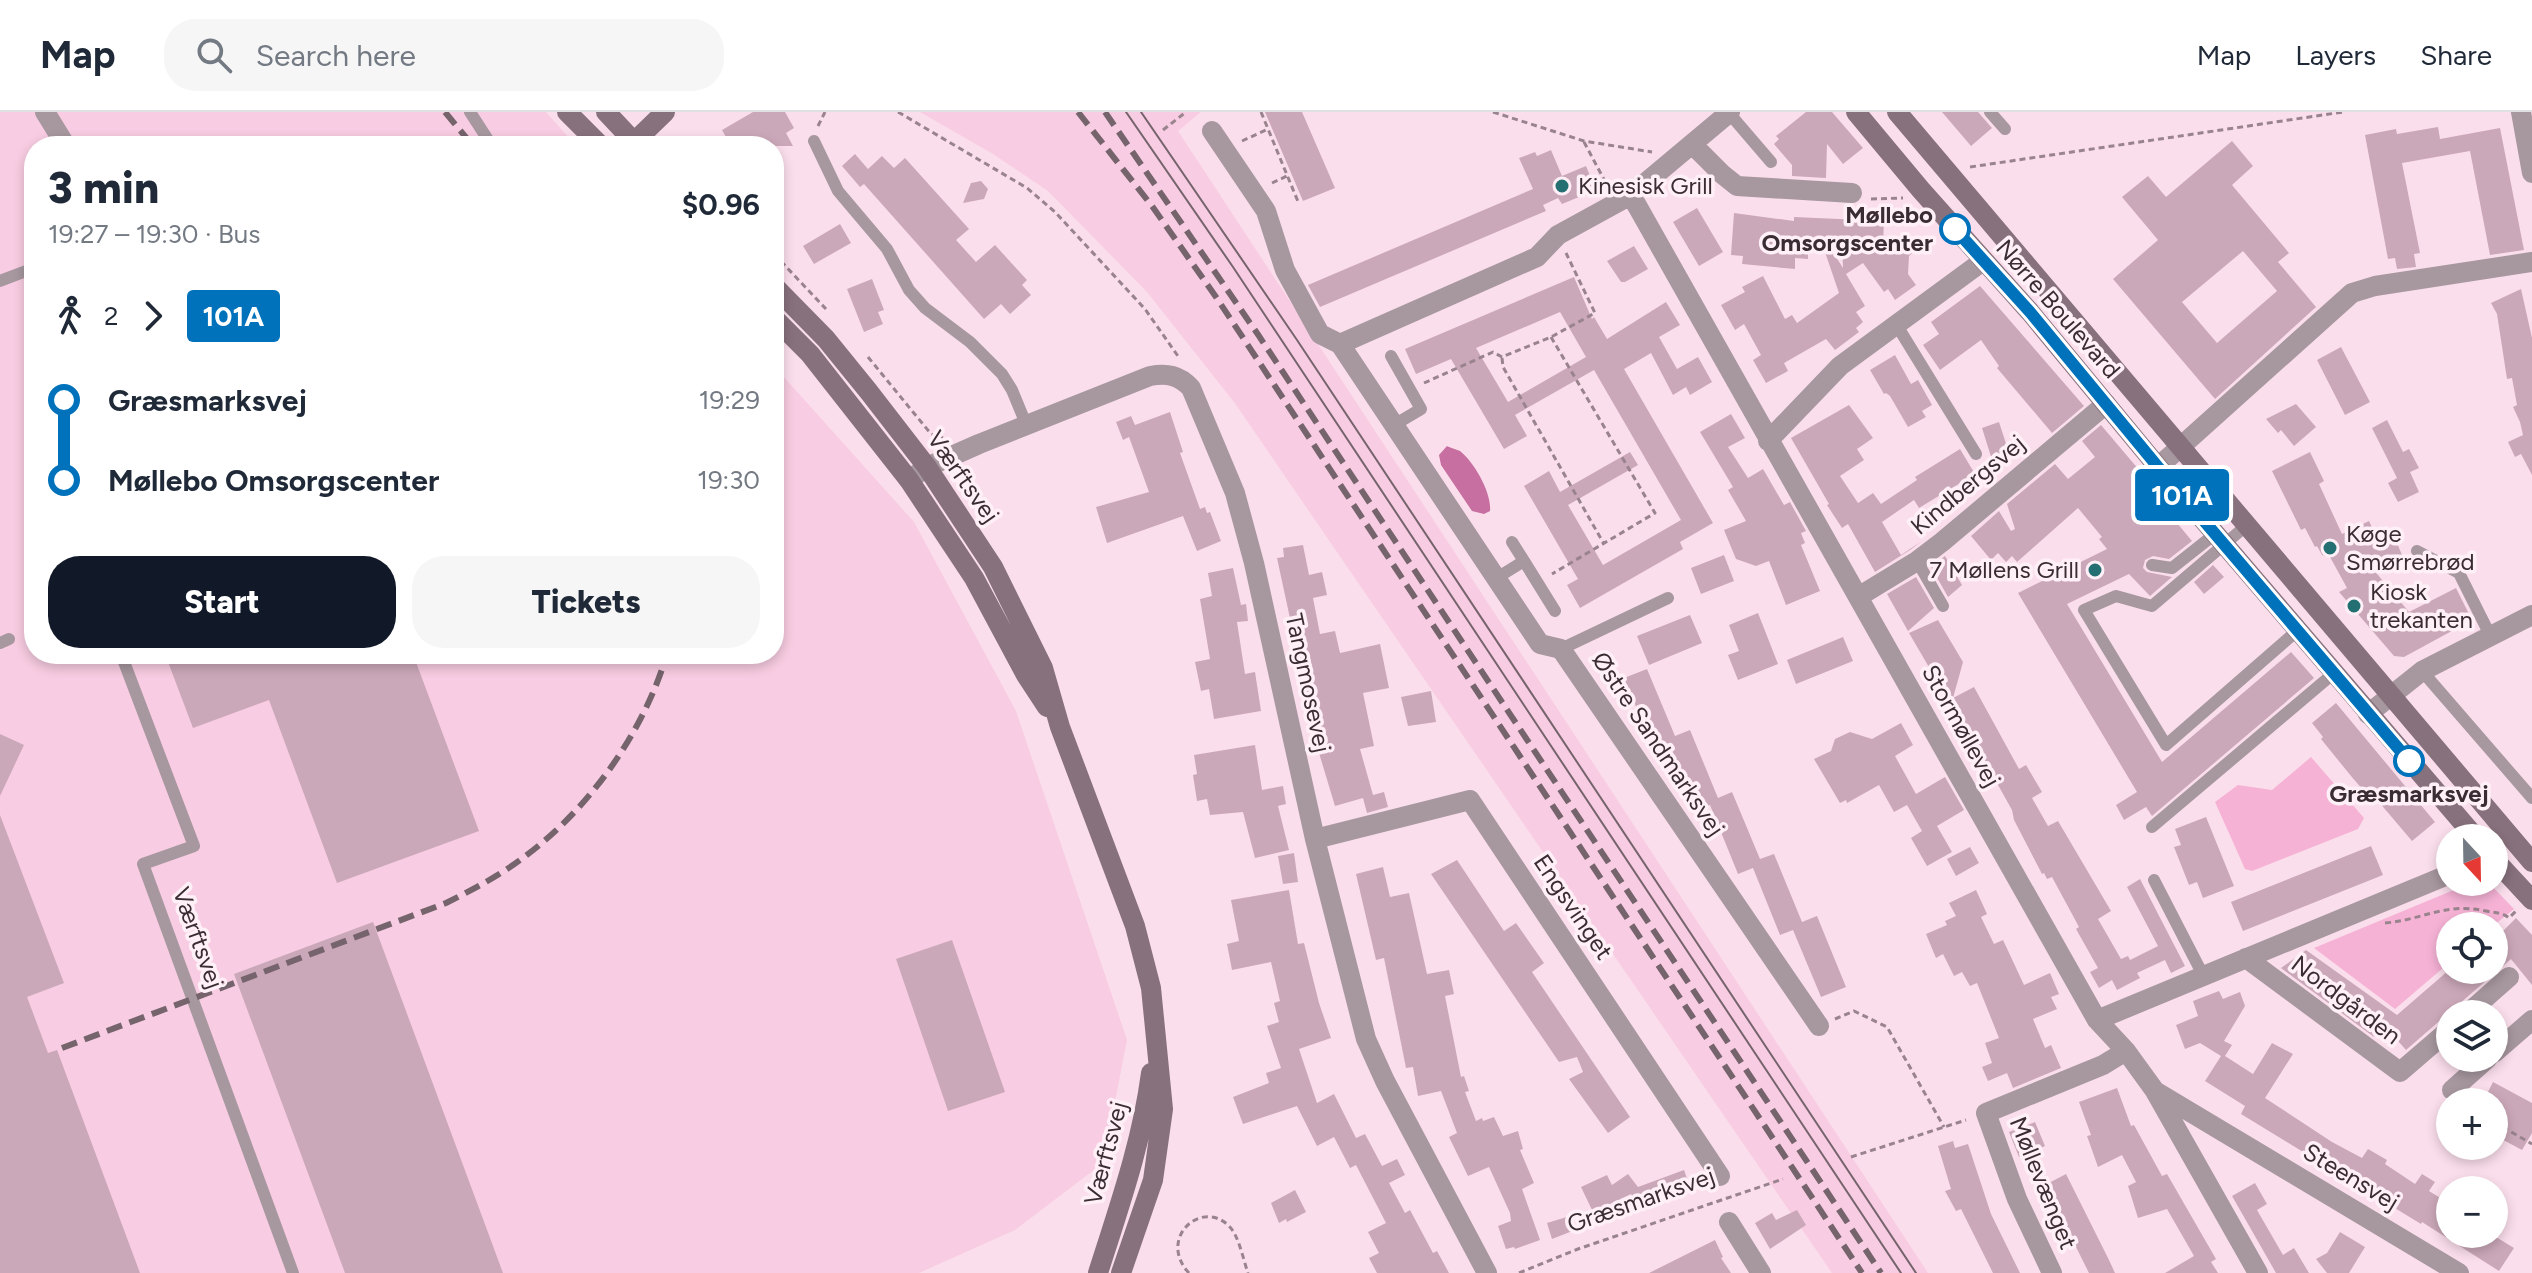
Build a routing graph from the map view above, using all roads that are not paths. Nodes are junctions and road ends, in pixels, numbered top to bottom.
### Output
1 (45, 112) edge
2 (470, 112) edge
3 (567, 112) edge
4 (606, 112) edge
5 (665, 112) edge
6 (1856, 112) edge
7 (1897, 112) edge
8 (1990, 112) edge
9 (2521, 112) edge
10 (1728, 113) edge
11 (2005, 129) dead end
12 (1212, 131) dead end
13 (60, 136) edge
14 (486, 136) edge
15 (591, 136) edge
16 (626, 136) edge
17 (642, 136) edge
18 (814, 141) dead end
19 (1685, 150) junction
20 (1771, 162) dead end
21 (2532, 173) edge
22 (1852, 193) road end
23 (1624, 199) junction
24 (1983, 261) junction
25 (2532, 262) edge
26 (24, 272) edge
27 (0, 281) edge
28 (784, 296) edge
29 (1896, 324) junction
30 (784, 328) edge
31 (1340, 344) junction
32 (1391, 356) dead end
33 (2106, 404) junction
34 (1026, 424) junction
35 (1394, 425) junction
36 (1768, 441) junction
37 (2180, 447) junction
38 (1976, 454) dead end
39 (927, 467) junction
40 (2158, 467) junction
41 (909, 480) junction
42 (2247, 525) junction
43 (2220, 539) junction
44 (1512, 542) dead end
45 (2417, 551) dead end
46 (1524, 561) junction
47 (1917, 561) junction
48 (2152, 565) dead end
49 (1495, 579) junction
50 (1858, 597) junction
51 (1668, 598) dead end
52 (1943, 606) dead end
53 (1555, 611) dead end
54 (2532, 615) edge
55 (2298, 630) junction
56 (2490, 635) junction
57 (1561, 649) junction
58 (125, 664) edge
59 (2422, 671) junction
60 (2334, 673) junction
61 (2391, 695) junction
62 (2368, 714) junction
63 (1060, 727) junction
64 (2532, 798) edge
65 (2464, 824) edge
66 (2152, 827) dead end
67 (1315, 839) junction
68 (2514, 840) junction
69 (2508, 845) edge
70 (2532, 862) edge
71 (2508, 873) edge
72 (2154, 880) dead end
73 (2436, 880) edge
74 (2531, 900) edge
75 (2246, 958) junction
76 (2203, 975) junction
77 (2509, 977) dead end
78 (2483, 1000) edge
79 (2097, 1020) junction
80 (2532, 1020) edge
81 (1819, 1026) road end
82 (2436, 1041) edge
83 (2508, 1041) edge
84 (1155, 1045) junction
85 (2126, 1051) junction
86 (2472, 1072) edge
87 (2454, 1088) edge
88 (2155, 1091) junction
89 (2216, 1126) junction
90 (2191, 1155) junction
91 (1720, 1176) dead end
92 (1729, 1222) dead end
93 (1138, 1227) junction
94 (293, 1273) edge
95 (1098, 1273) edge
96 (1121, 1273) edge
97 (1133, 1273) edge
98 (1487, 1273) edge
99 (1761, 1273) edge
100 (2052, 1273) edge
101 (2258, 1273) edge
102 (2459, 1273) edge

1 - 13 street
2 - 14 lane
3 - 15 street
4 - 16 street
5 - 17 street
6 - 24 street, Nørre Boulevard
7 - 37 street, Nørre Boulevard
8 - 11 lane
9 - 21 street
10 - 19 street
10 - 20 lane
12 - 31 street, Østre Sandmarksvej
18 - 34 lane
19 - 22 street
19 - 23 street
23 - 31 street
23 - 36 street, Stormøllevej
24 - 29 street
24 - 33 street, Nørre Boulevard
25 - 37 street
26 - 27 lane
28 - 39 street, Værftsvej
29 - 36 street
29 - 38 lane
30 - 41 street, Værftsvej
31 - 35 street, Østre Sandmarksvej
32 - 35 lane
33 - 40 street, Nørre Boulevard
33 - 47 street, Kindbergsvej
34 - 39 street
34 - 67 street, Tangmosevej
35 - 49 street, Østre Sandmarksvej
36 - 50 street, Stormøllevej
37 - 40 street
37 - 42 street, Nørre Boulevard
39 - 41 street
39 - 63 street, Værftsvej
40 - 43 street, Nørre Boulevard
41 - 63 street, Værftsvej
42 - 43 lane
42 - 61 street, Nørre Boulevard
43 - 48 lane
43 - 55 street, Nørre Boulevard
43 - 55 lane
44 - 46 lane
45 - 56 lane
46 - 49 lane
46 - 53 lane
47 - 50 street, Kindbergsvej
47 - 52 lane
49 - 57 street, Østre Sandmarksvej
50 - 79 street, Stormøllevej
51 - 57 lane
54 - 56 street
55 - 60 street, Nørre Boulevard
56 - 59 street
57 - 81 street, Østre Sandmarksvej
58 - 94 lane, Værftsvej
59 - 61 street
59 - 64 lane
60 - 62 street, Nørre Boulevard
60 - 66 lane
61 - 62 street
61 - 68 street, Nørre Boulevard
62 - 65 street, Nørre Boulevard
63 - 84 street, Værftsvej
67 - 91 street, Engsvinget
67 - 98 street, Tangmosevej
68 - 69 street
68 - 70 street, Nørre Boulevard
71 - 74 street
72 - 76 lane
73 - 75 street
75 - 76 street
75 - 82 street, Nordgården
76 - 79 street
77 - 78 street
79 - 85 street, Stormøllevej
80 - 83 street
84 - 93 street, Værftsvej
84 - 95 street, Værftsvej
85 - 88 street, Stormøllevej
85 - 100 street, Møllevænget
86 - 87 street
88 - 89 street, Steensvej
88 - 90 street, Stormøllevej
89 - 90 street
89 - 102 street, Steensvej
90 - 101 street, Stormøllevej
92 - 99 street
93 - 96 street, Værftsvej
93 - 97 street, Værftsvej

